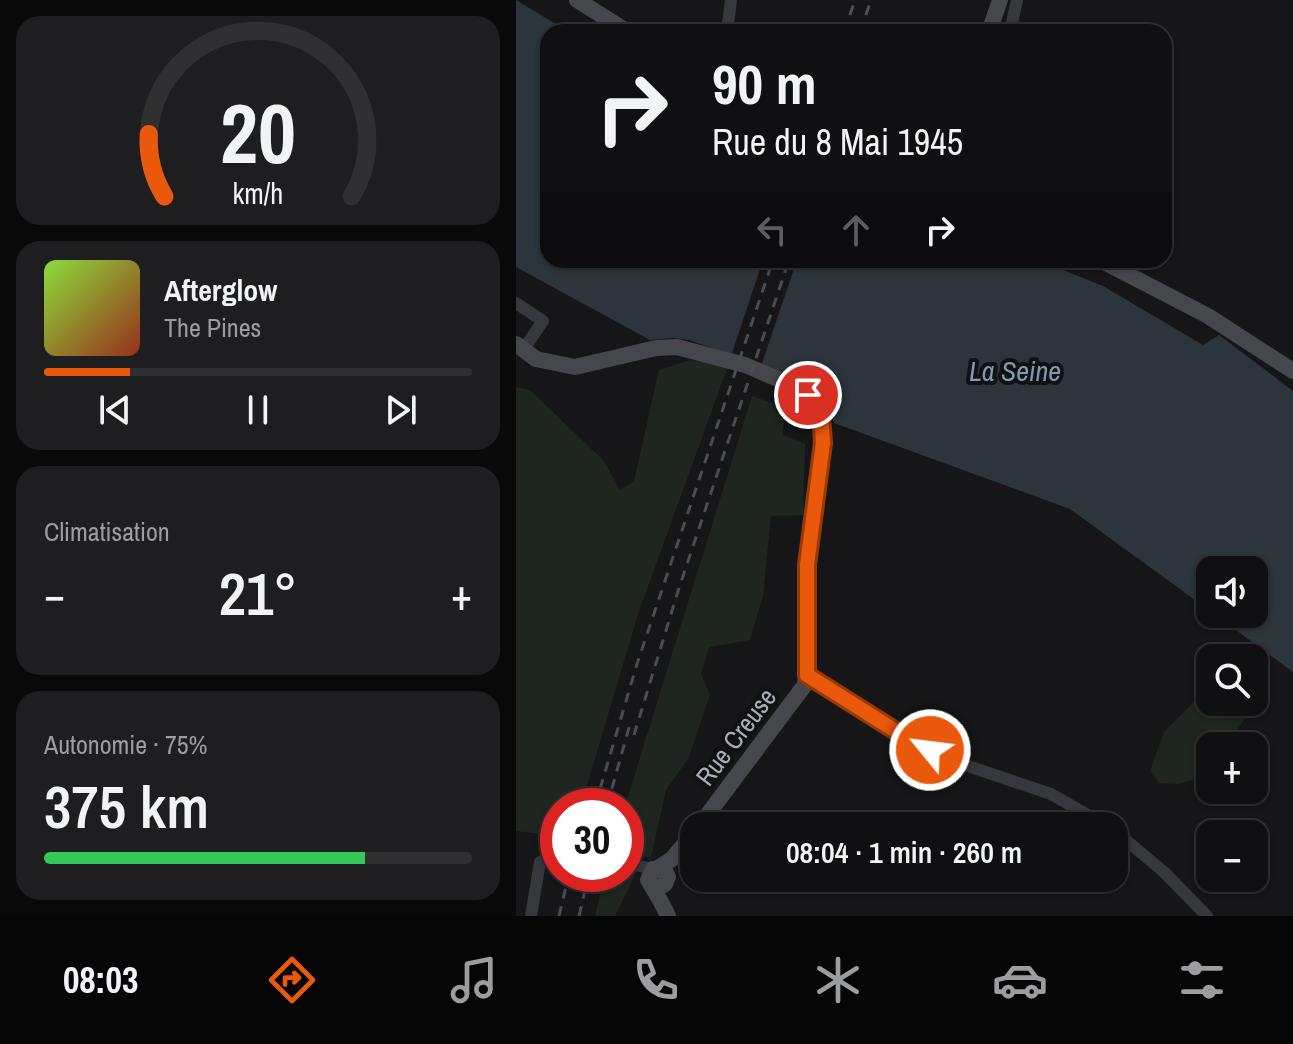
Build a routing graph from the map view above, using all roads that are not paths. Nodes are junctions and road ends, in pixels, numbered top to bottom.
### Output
1 (563, 0) edge
2 (577, 0) edge
3 (731, 0) edge
4 (1001, 0) edge
5 (1017, 0) edge
6 (600, 24) edge
7 (615, 24) edge
8 (728, 24) edge
9 (992, 24) edge
10 (997, 24) edge
11 (1012, 24) edge
12 (1115, 268) edge
13 (516, 303) edge
14 (519, 347) edge
15 (1293, 371) edge
16 (807, 675) junction
17 (710, 812) edge
18 (1082, 812) edge
19 (1128, 842) edge
20 (680, 850) edge
21 (540, 862) edge
22 (644, 872) edge
23 (657, 877) junction
24 (531, 916) edge
25 (670, 916) edge
26 (1207, 916) edge

1 - 6 street
2 - 7 street
3 - 8 street
4 - 9 street
4 - 10 street
5 - 11 street
12 - 15 street
13 - 14 street
14 - 16 street
16 - 17 street, Rue Creuse
16 - 18 street
19 - 26 street
20 - 23 street
21 - 24 street
22 - 23 street
23 - 25 street

